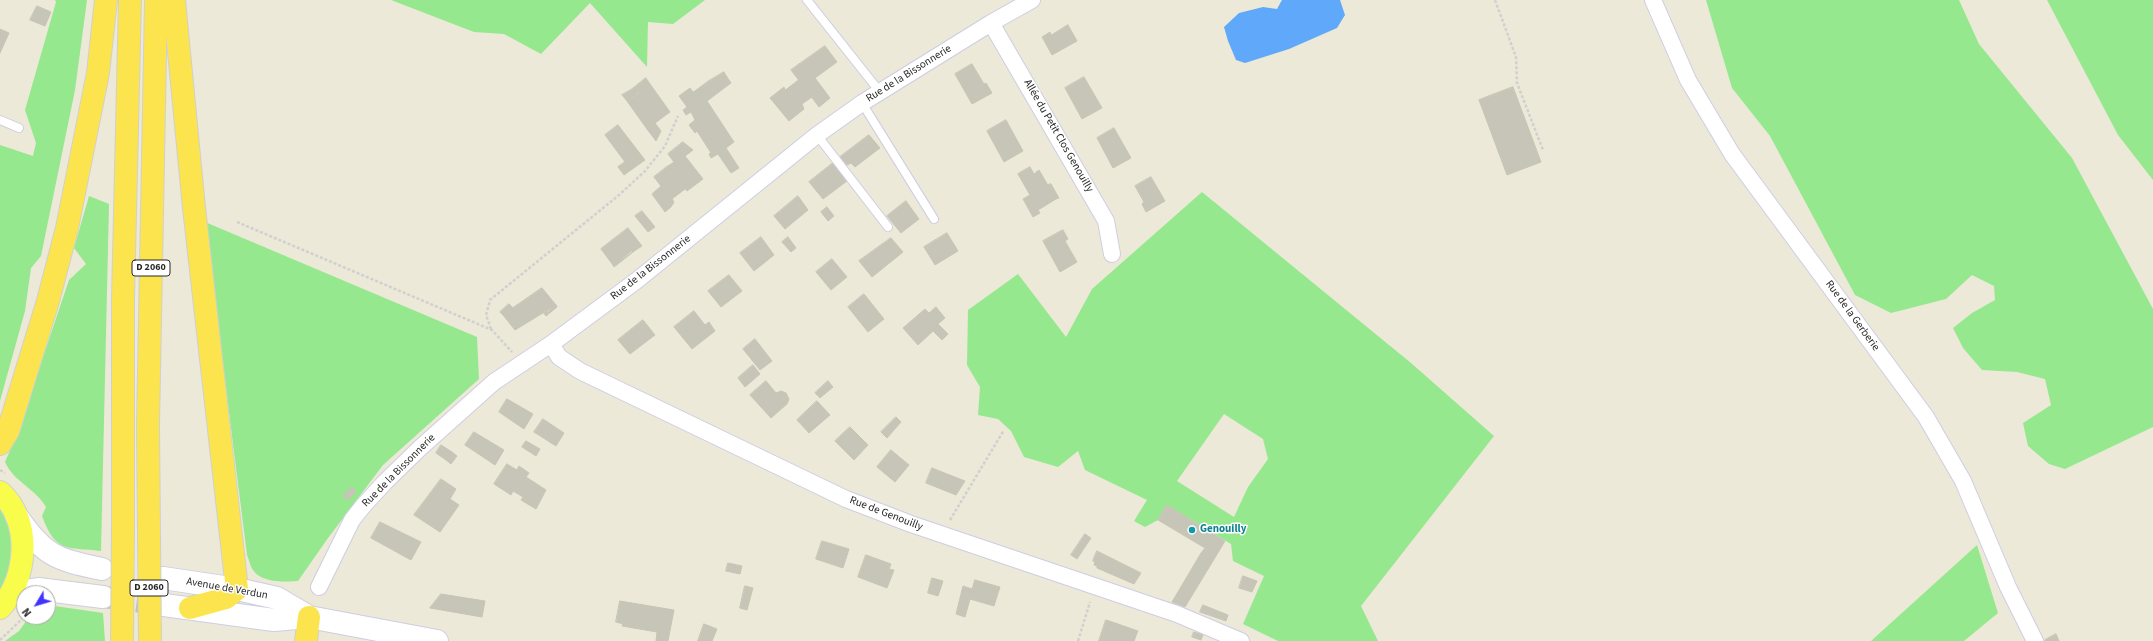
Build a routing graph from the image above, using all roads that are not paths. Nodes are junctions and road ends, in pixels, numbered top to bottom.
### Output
1 (106, 0) edge
2 (130, 0) edge
3 (156, 0) edge
4 (174, 0) edge
5 (807, 0) edge
6 (1032, 0) edge
7 (1653, 0) edge
8 (991, 23) junction
9 (880, 92) junction
10 (862, 103) junction
11 (0, 120) edge
12 (19, 128) dead end
13 (817, 135) junction
14 (934, 219) dead end
15 (888, 227) dead end
16 (1112, 254) dead end
17 (551, 344) junction
18 (0, 444) edge
19 (0, 492) edge
20 (15, 515) junction
21 (102, 569) dead end
22 (163, 578) dead end
23 (319, 587) dead end
24 (237, 589) junction
25 (103, 597) tunnel mouth
26 (6, 600) edge
27 (164, 605) tunnel mouth
28 (190, 608) junction
29 (309, 617) junction
30 (122, 641) edge
31 (150, 641) edge
32 (306, 641) edge
33 (437, 641) edge
34 (1241, 641) edge
35 (2035, 641) edge

1 - 18 highway
2 - 30 highway, D 2060, bridge
3 - 31 highway, D 2060, bridge
4 - 24 highway
5 - 9 lane
6 - 8 street, Rue de la Bissonnerie
7 - 35 street, Rue de la Gerberie
8 - 9 street, Rue de la Bissonnerie
8 - 16 street, Allée du Petit Clos Genouilly
9 - 10 street, Rue de la Bissonnerie
10 - 13 street, Rue de la Bissonnerie
10 - 14 lane
11 - 12 lane
13 - 15 lane
13 - 17 street, Rue de la Bissonnerie
17 - 23 street, Rue de la Bissonnerie
17 - 34 street, Rue de Genouilly
19 - 20 main road
20 - 21 main road
20 - 26 main road
22 - 24 main road, Avenue de Verdun
24 - 28 highway
24 - 29 main road, Avenue de Verdun
25 - 26 main road
27 - 28 main road, Avenue de Verdun
28 - 29 main road, Avenue de Verdun
29 - 32 highway
29 - 33 main road, Avenue de Verdun

